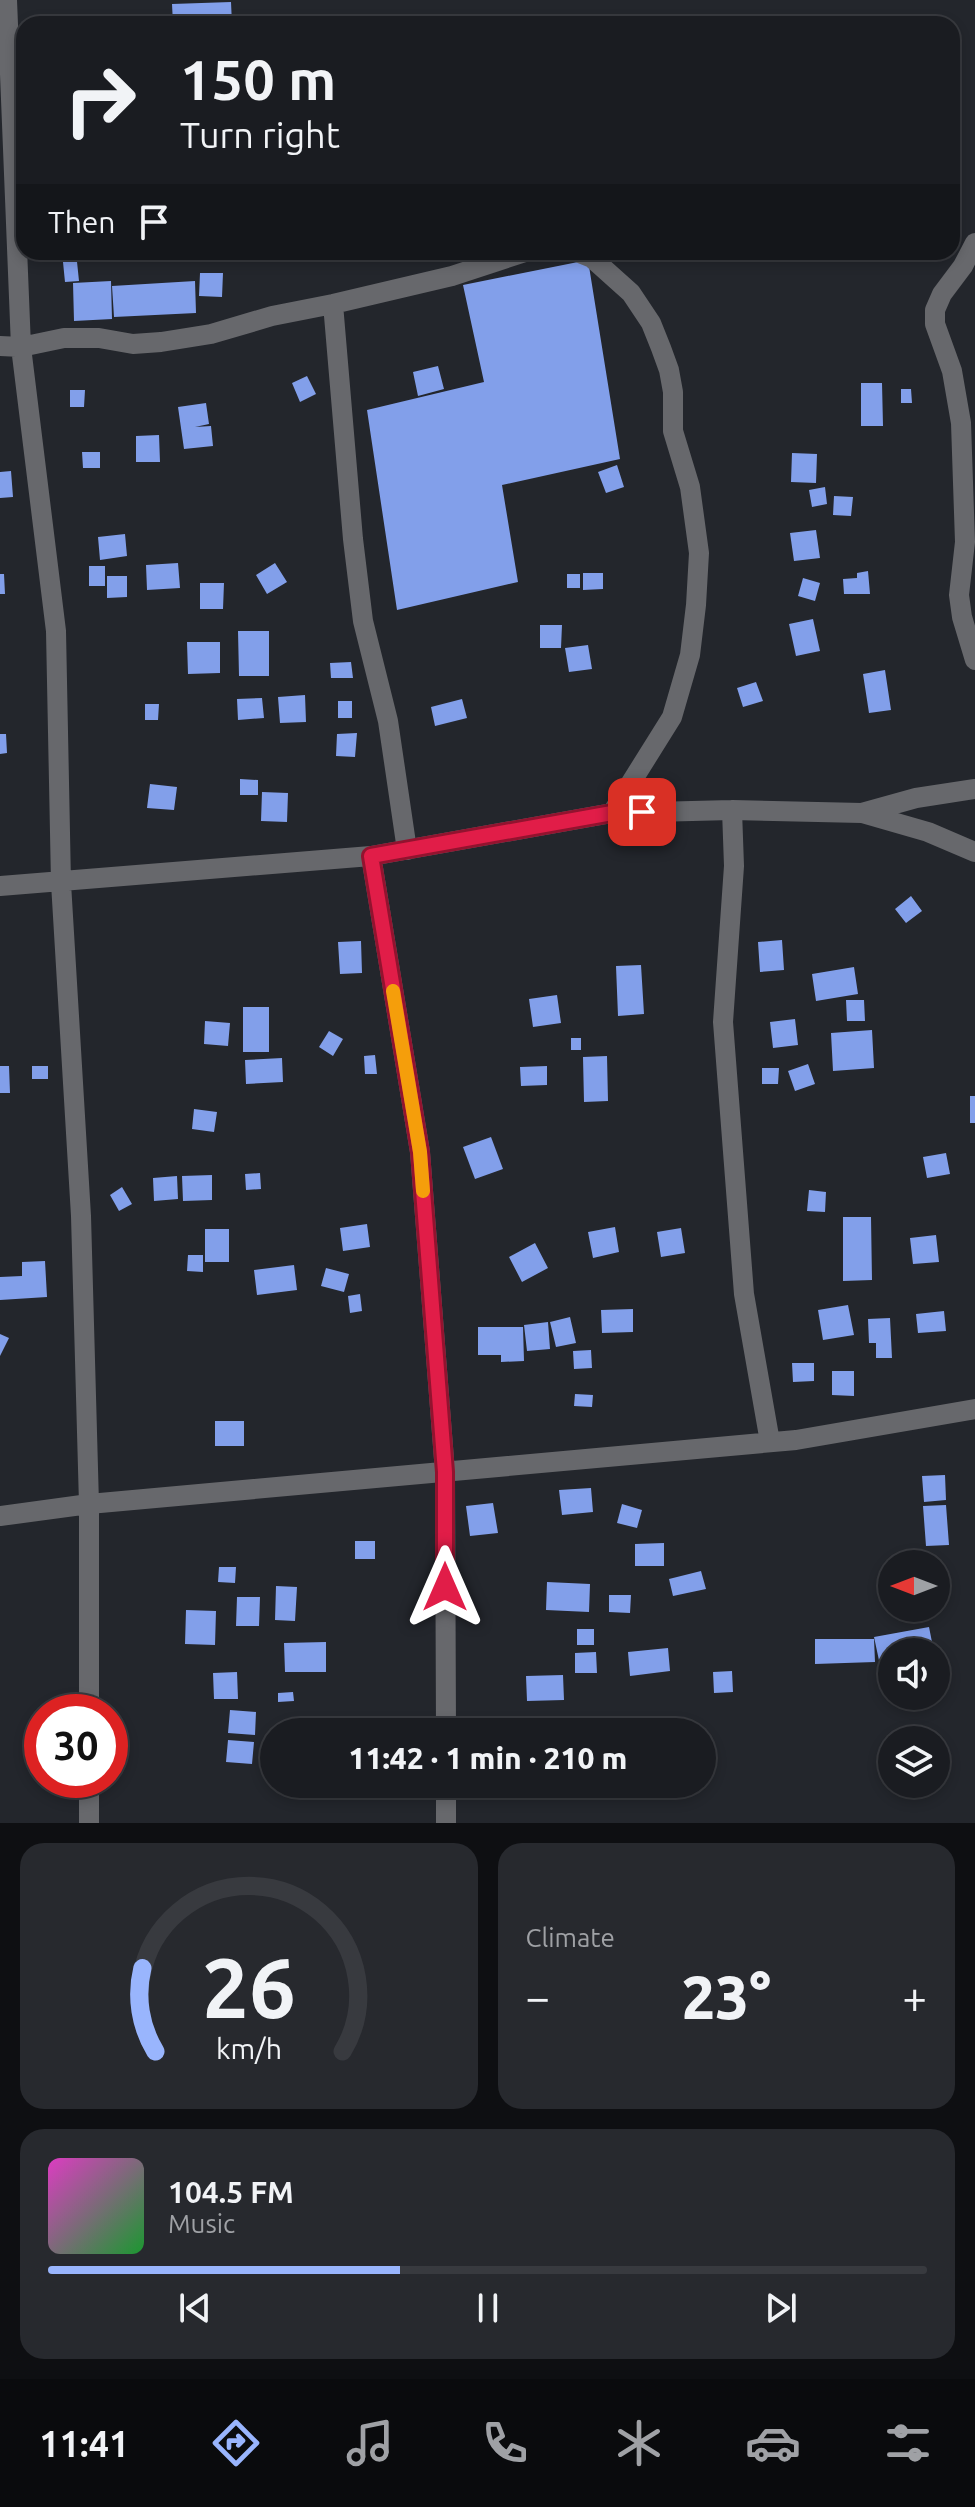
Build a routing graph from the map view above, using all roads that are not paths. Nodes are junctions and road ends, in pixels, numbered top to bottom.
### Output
1 (7, 0) edge
2 (975, 243) edge
3 (501, 260) edge
4 (594, 260) edge
5 (333, 304) junction
6 (10, 346) edge
7 (975, 660) edge
8 (975, 789) edge
9 (732, 810) junction
10 (612, 813) junction
11 (862, 813) junction
12 (407, 850) junction
13 (975, 852) edge
14 (371, 856) junction
15 (61, 883) junction
16 (0, 886) edge
17 (975, 1409) edge
18 (770, 1442) junction
19 (445, 1472) junction
20 (89, 1504) junction
21 (0, 1516) edge
22 (89, 1694) edge
23 (446, 1718) edge
24 (89, 1798) edge
25 (446, 1798) edge
26 (89, 1823) edge
27 (446, 1823) edge

1 - 6 street
2 - 7 street
3 - 5 street
4 - 10 street
5 - 6 street
5 - 12 street
6 - 15 street
8 - 11 street
9 - 10 street
9 - 11 street
9 - 18 street
10 - 12 street
11 - 13 street
12 - 14 street
14 - 15 street
14 - 19 street
15 - 16 street
15 - 20 street
17 - 18 street
18 - 19 street
19 - 20 street
19 - 23 street
20 - 21 street
20 - 22 street
24 - 26 street
25 - 27 street

